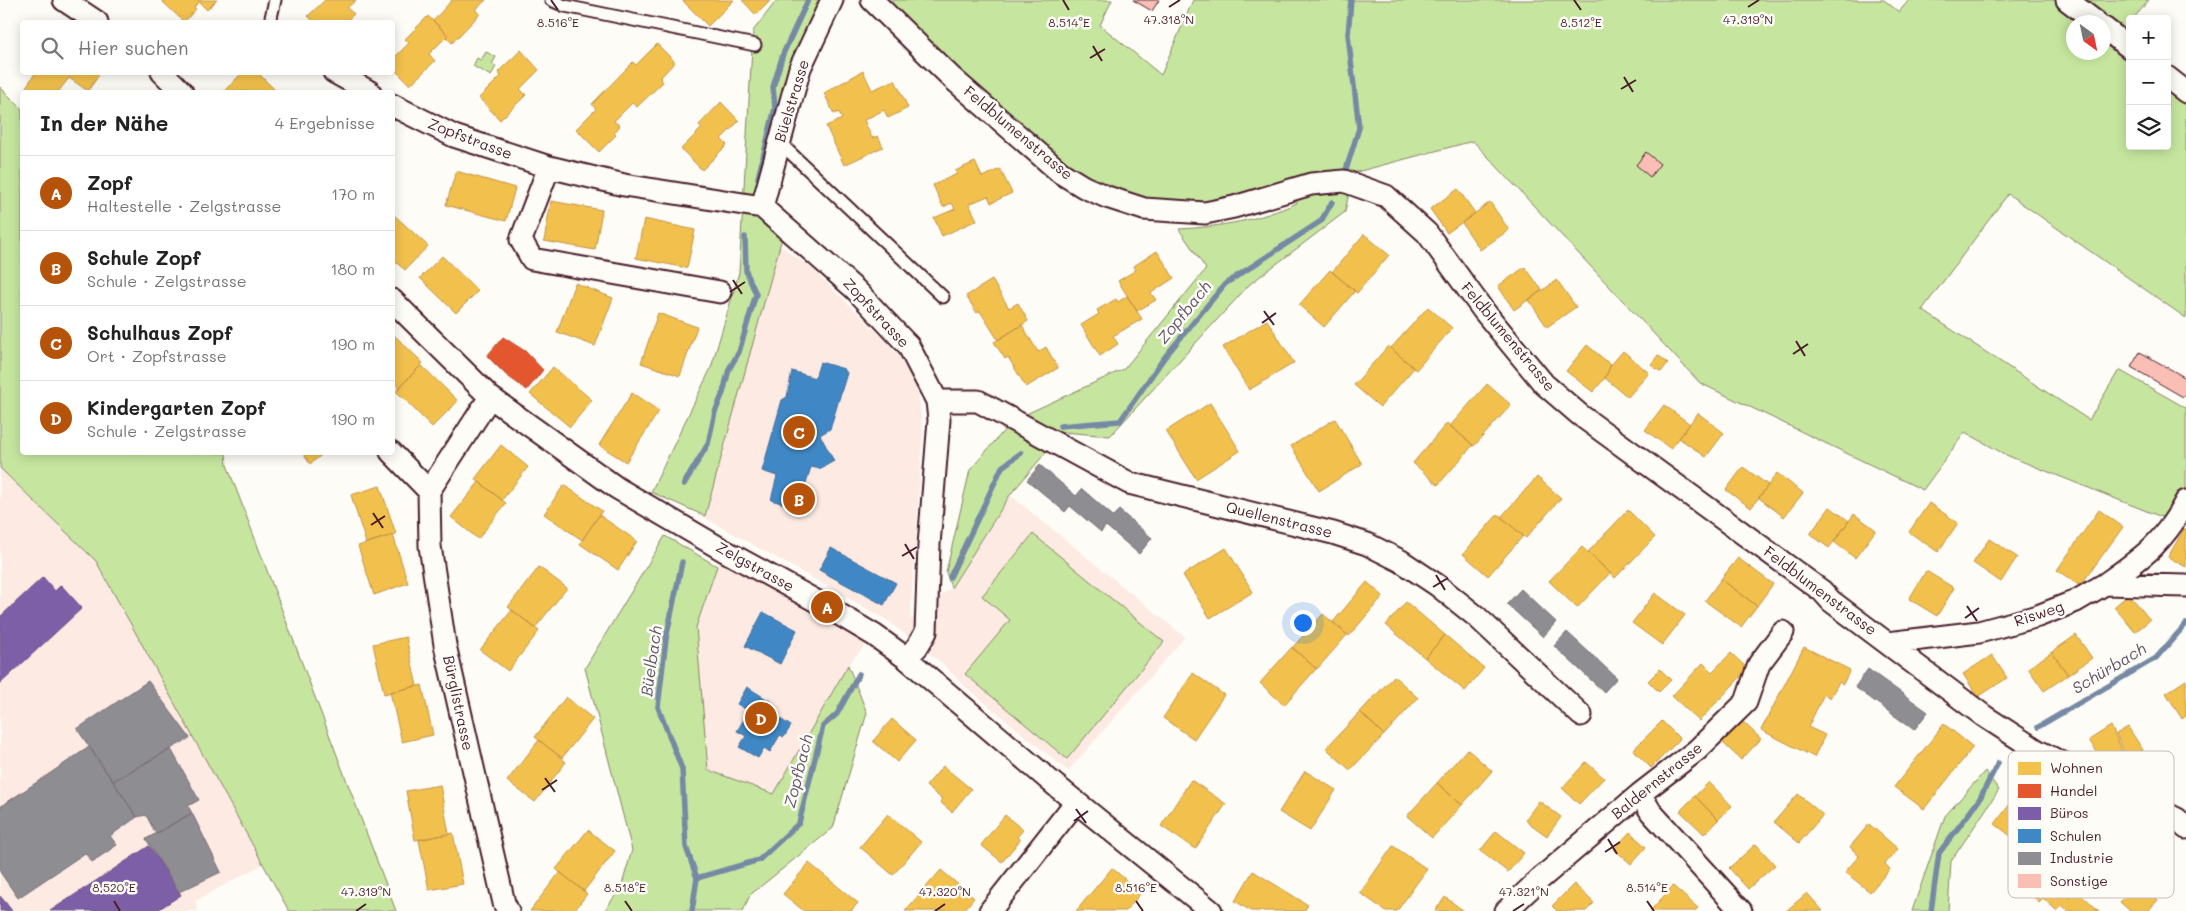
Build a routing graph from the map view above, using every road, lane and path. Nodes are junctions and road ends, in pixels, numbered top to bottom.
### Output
1 (64, 0) edge
2 (275, 0) edge
3 (551, 0) edge
4 (832, 0) edge
5 (872, 0) edge
6 (2067, 0) edge
7 (2087, 15) edge
8 (94, 20) edge
9 (270, 20) edge
10 (2111, 33) edge
11 (755, 45) dead end
12 (2126, 45) edge
13 (165, 75) edge
14 (339, 75) edge
15 (2171, 80) edge
16 (180, 90) edge
17 (366, 90) edge
18 (2186, 92) edge
19 (395, 106) edge
20 (780, 143) junction
21 (549, 167) junction
22 (762, 207) junction
23 (720, 292) dead end
24 (943, 298) dead end
25 (395, 303) edge
26 (490, 397) junction
27 (937, 401) junction
28 (394, 455) edge
29 (429, 491) junction
30 (2186, 501) edge
31 (2105, 584) junction
32 (2186, 586) edge
33 (1783, 632) dead end
34 (1888, 643) junction
35 (906, 658) junction
36 (1581, 715) dead end
37 (2038, 751) edge
38 (1640, 794) junction
39 (1076, 802) junction
40 (2174, 818) edge
41 (2186, 828) edge
42 (508, 911) edge
43 (990, 911) edge
44 (1211, 911) edge
45 (1506, 911) edge
46 (1741, 911) edge

1 - 8 street
2 - 9 lane
3 - 11 lane
4 - 20 street, Büelstrasse
5 - 34 street, Feldblumenstrasse
6 - 7 street
10 - 12 street
13 - 16 street
14 - 17 street
15 - 18 street
19 - 21 street, Zopfstrasse
20 - 22 street, Büelstrasse
20 - 24 lane
21 - 22 street, Zopfstrasse
21 - 23 street
22 - 27 street, Zopfstrasse
25 - 26 street, Zelgstrasse
26 - 29 street
26 - 35 street, Zelgstrasse
27 - 35 street, Zopfstrasse
27 - 36 street, Quellenstrasse
28 - 29 street
29 - 42 street, Bürglistrasse
30 - 31 street, Risweg
31 - 32 street
31 - 34 street, Risweg
33 - 38 street, Baldernstrasse
34 - 37 street, Feldblumenstrasse
35 - 39 street, Zelgstrasse
38 - 45 street, Baldernstrasse
38 - 46 street
39 - 43 street
39 - 44 street, Zelgstrasse
40 - 41 street, Feldblumenstrasse

